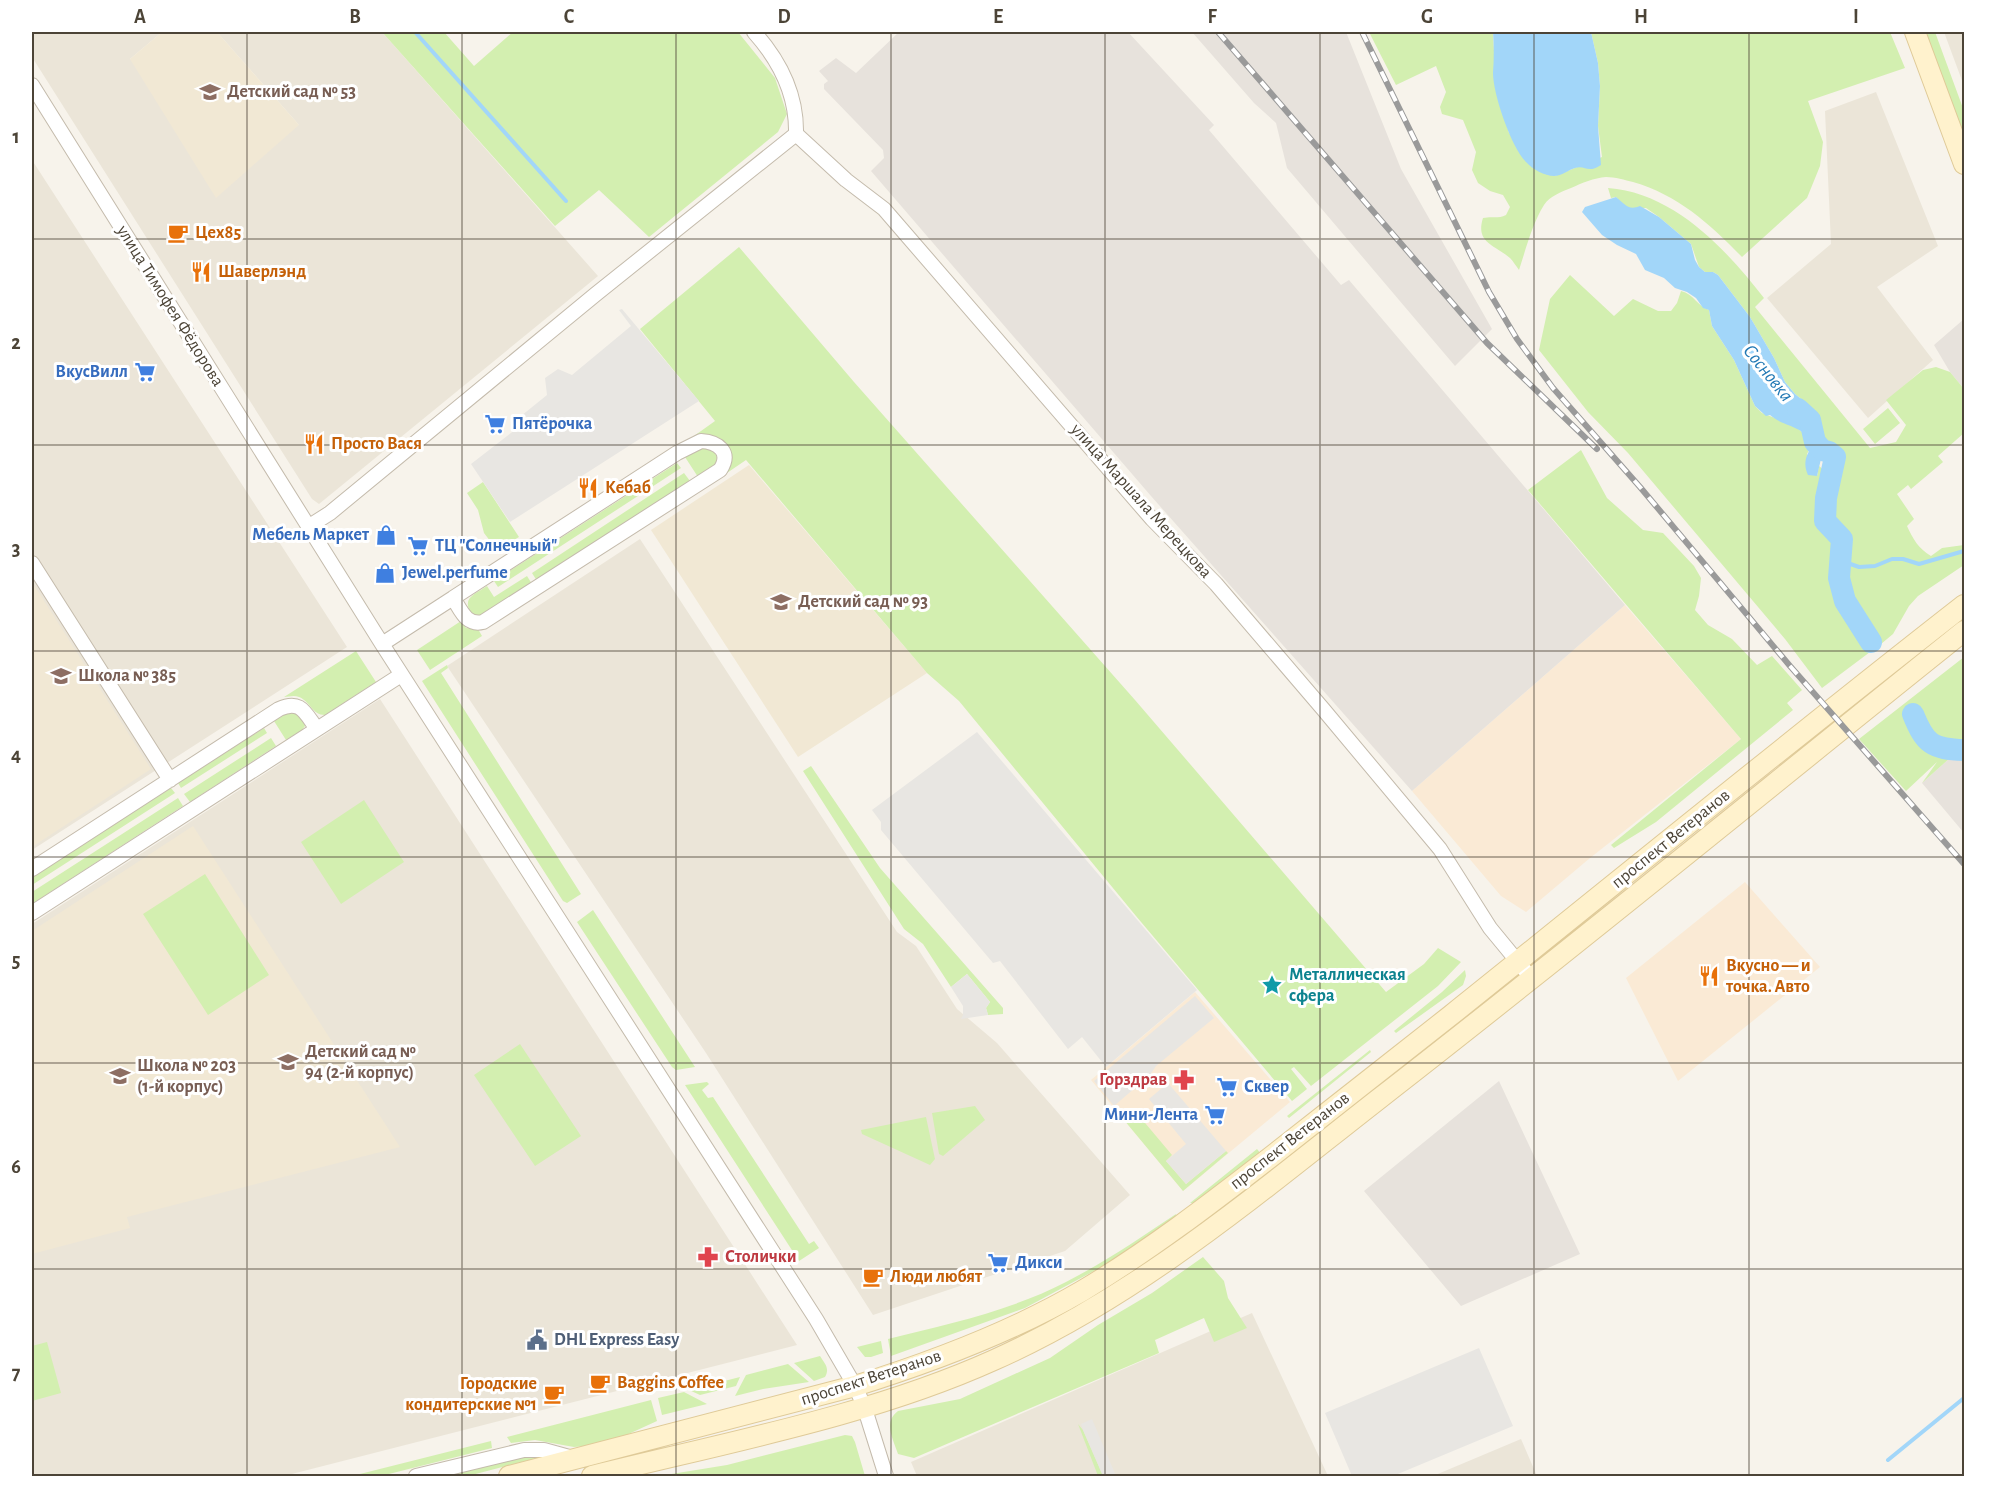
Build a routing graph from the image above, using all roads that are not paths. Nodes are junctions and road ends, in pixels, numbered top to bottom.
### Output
1 (754, 32) edge
2 (1915, 32) edge
3 (32, 85) edge
4 (796, 134) junction
5 (1965, 165) edge
6 (308, 527) junction
7 (32, 563) edge
8 (453, 598) junction
9 (1965, 605) edge
10 (1965, 632) edge
11 (382, 644) junction
12 (401, 675) junction
13 (317, 729) junction
14 (170, 780) junction
15 (32, 869) edge
16 (32, 913) edge
17 (1518, 963) junction
18 (1532, 980) junction
19 (855, 1386) junction
20 (864, 1406) junction
21 (578, 1459) junction
22 (416, 1476) edge
23 (509, 1476) edge
24 (592, 1476) edge
25 (886, 1476) edge

1 - 4 street
2 - 5 main road
3 - 6 street, улица Тимофея Фёдорова
4 - 6 street
4 - 17 street, улица Маршала Мерецкова
6 - 11 street, улица Тимофея Фёдорова
7 - 14 street
8 - 8 street
8 - 11 street
9 - 17 main road, проспект Ветеранов
10 - 18 main road, проспект Ветеранов
11 - 12 street, улица Тимофея Фёдорова
12 - 13 street
12 - 19 street, улица Тимофея Фёдорова
13 - 14 street
13 - 16 street
14 - 15 street
17 - 18 street, улица Маршала Мерецкова
17 - 19 main road, проспект Ветеранов
18 - 20 main road, проспект Ветеранов
19 - 20 street, улица Тимофея Фёдорова
19 - 21 main road, проспект Ветеранов
20 - 24 main road, проспект Ветеранов
20 - 25 street, улица Тимофея Фёдорова
21 - 22 street
21 - 23 main road, проспект Ветеранов

